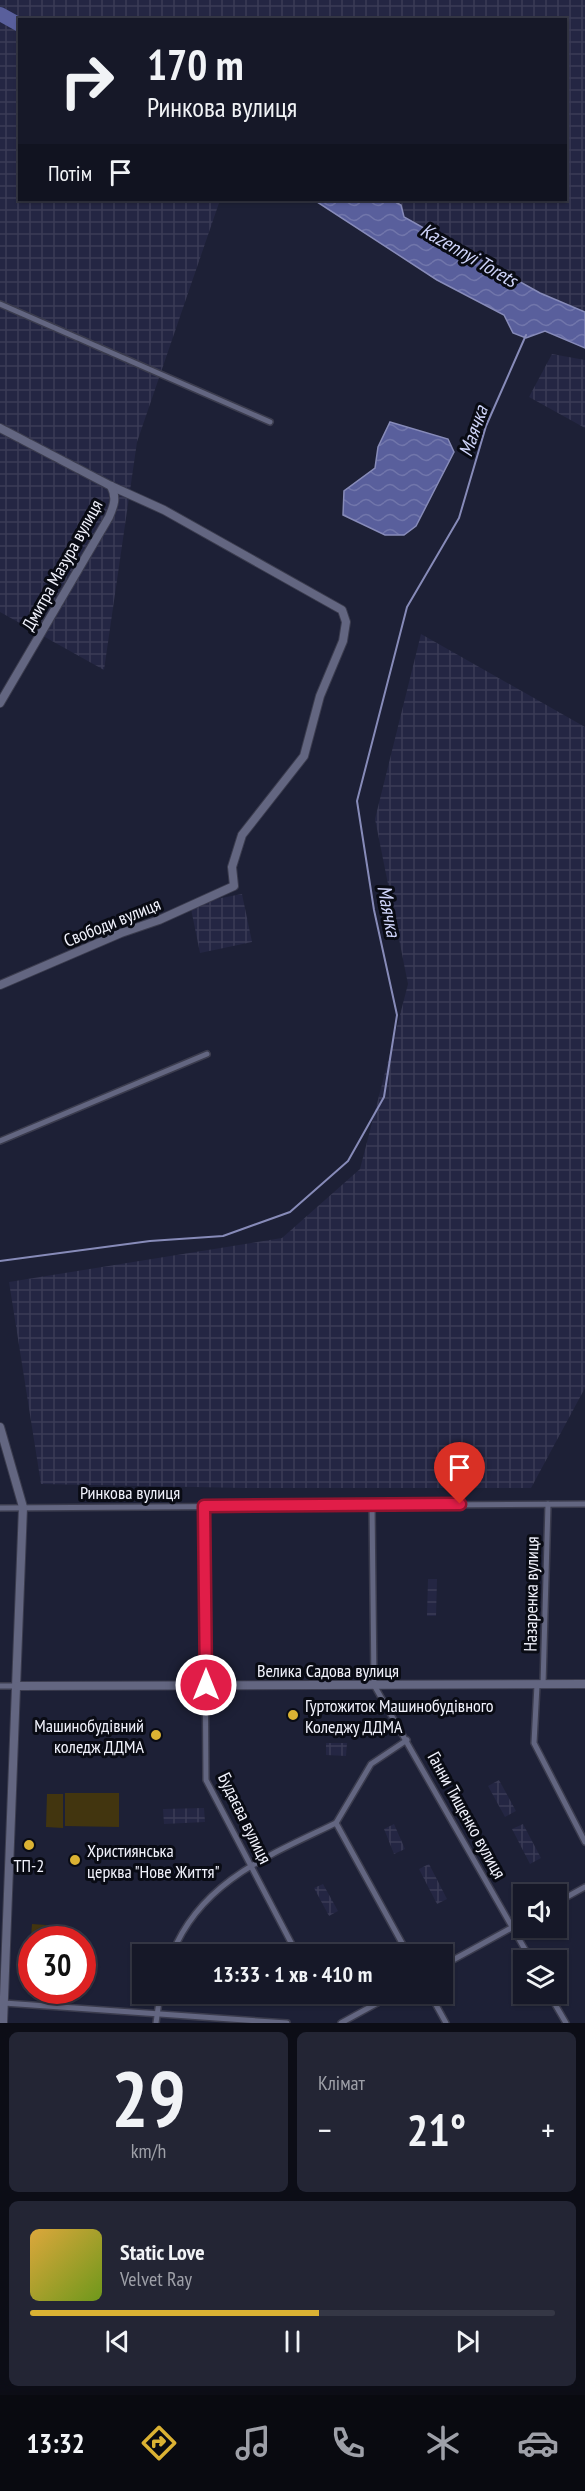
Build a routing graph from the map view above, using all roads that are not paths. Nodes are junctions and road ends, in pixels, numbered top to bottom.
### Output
1 (0, 304) edge
2 (270, 422) dead end
3 (0, 428) edge
4 (111, 486) junction
5 (0, 703) edge
6 (0, 985) edge
7 (207, 1054) dead end
8 (0, 1141) edge
9 (0, 1427) edge
10 (372, 1504) junction
11 (548, 1504) junction
12 (585, 1504) edge
13 (204, 1506) junction
14 (23, 1507) junction
15 (0, 1508) edge
16 (585, 1684) edge
17 (206, 1685) junction
18 (374, 1685) junction
19 (540, 1685) junction
20 (0, 1686) edge
21 (18, 1686) junction
22 (407, 1740) junction
23 (336, 1823) junction
24 (585, 1842) edge
25 (250, 1865) junction
26 (585, 1887) edge
27 (567, 1897) edge
28 (4, 1916) edge
29 (513, 1927) joint
30 (178, 1944) edge
31 (292, 1944) edge
32 (403, 1944) edge
33 (453, 1960) edge
34 (4, 2003) junction
35 (158, 2004) edge
36 (376, 2004) edge
37 (436, 2004) edge
38 (555, 2004) edge
39 (156, 2014) junction
40 (3, 2023) edge
41 (156, 2023) edge
42 (287, 2023) edge
43 (341, 2023) edge
44 (446, 2023) edge
45 (566, 2023) edge

1 - 2 street
3 - 4 street, Дмитра Мазура вулиця
4 - 5 street, Дмитра Мазура вулиця
4 - 6 street, Свободи вулиця
7 - 8 street
9 - 14 street
10 - 11 street, Ринкова вулиця
10 - 13 street, Ринкова вулиця
10 - 18 street
11 - 12 street, Ринкова вулиця
11 - 19 street, Назаренка вулиця
13 - 14 street, Ринкова вулиця
13 - 17 street, Будаєва вулиця
14 - 15 street, Ринкова вулиця
14 - 21 street
16 - 19 street, Велика Садова вулиця
17 - 18 street, Велика Садова вулиця
17 - 21 street, Велика Садова вулиця
17 - 25 street, Будаєва вулиця
18 - 19 street, Велика Садова вулиця
18 - 22 street, Ганни Тищенко вулиця
19 - 24 street, Назаренка вулиця
20 - 21 street, Велика Садова вулиця
21 - 28 street
22 - 23 street
22 - 29 street, Ганни Тищенко вулиця
23 - 25 street
23 - 32 street
25 - 30 street
25 - 31 street, Будаєва вулиця
26 - 27 street
28 - 34 street
29 - 33 street
34 - 39 street
34 - 40 street
35 - 39 street
36 - 43 street
37 - 44 street
38 - 45 street
39 - 41 street
39 - 42 street

